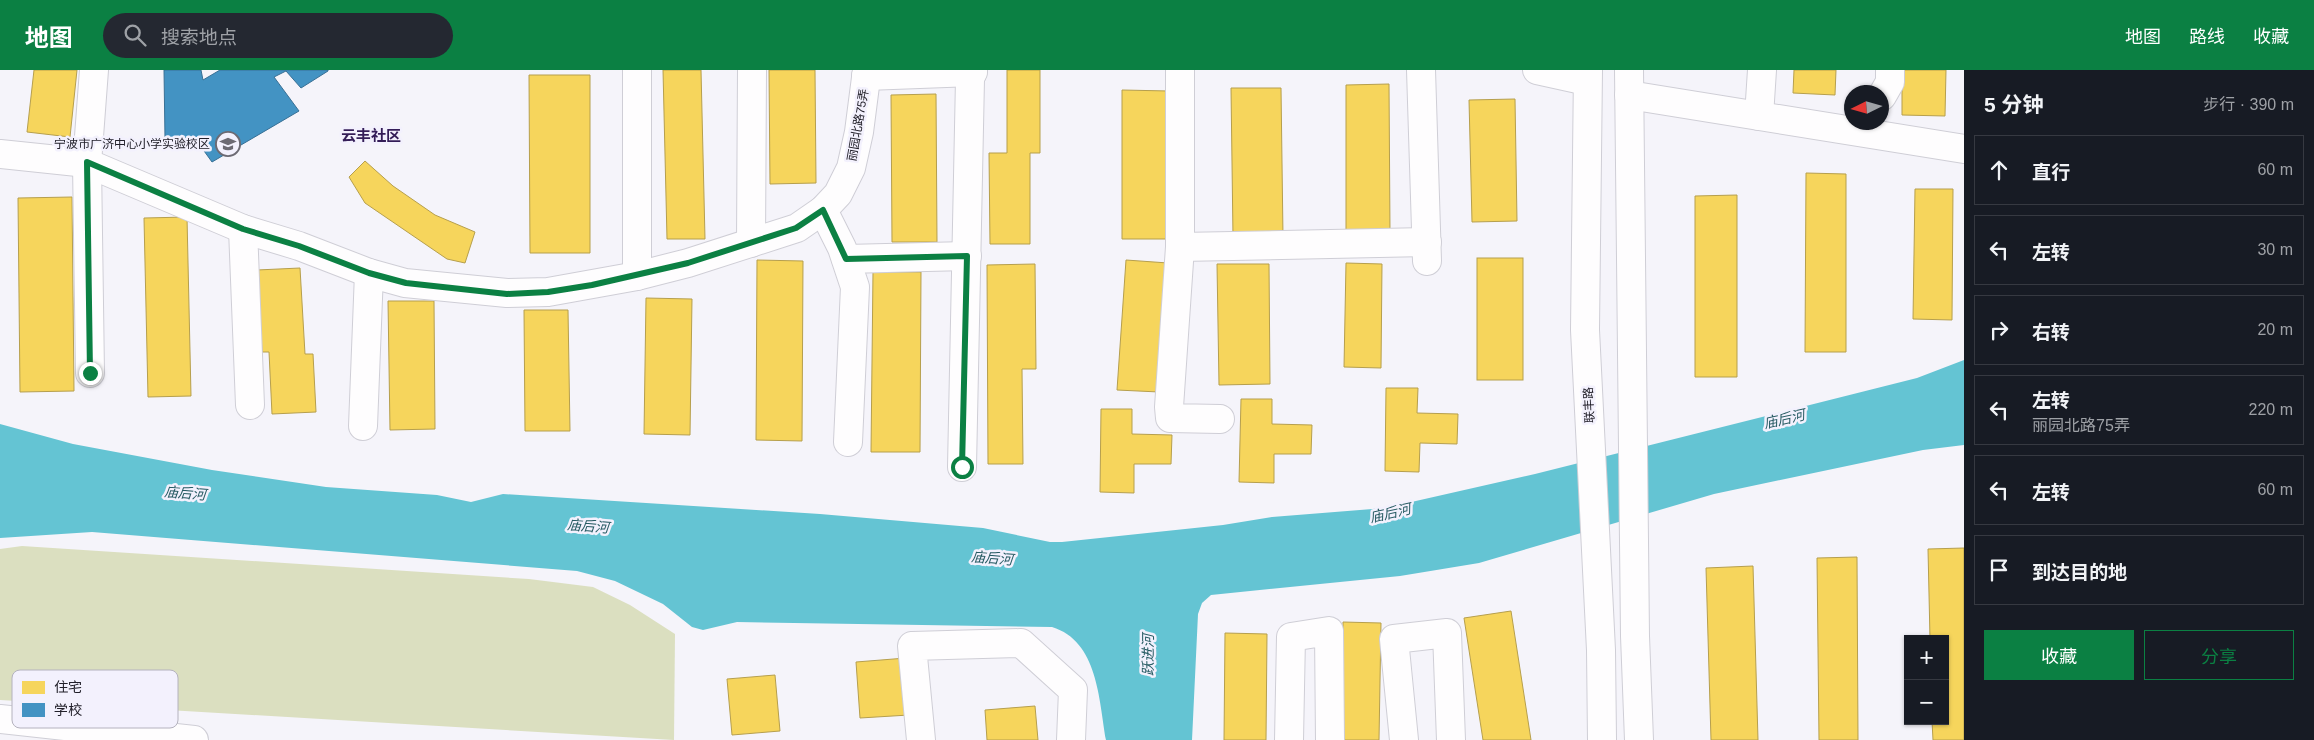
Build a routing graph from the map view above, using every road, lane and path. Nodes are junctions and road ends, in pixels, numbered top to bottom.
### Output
1 (94, 70) edge
2 (637, 70) edge
3 (752, 70) edge
4 (1180, 70) edge
5 (1421, 70) edge
6 (1537, 70) edge
7 (1762, 70) edge
8 (1890, 70) edge
9 (973, 71) edge
10 (866, 73) edge
11 (1588, 75) edge
12 (1629, 82) edge
13 (1888, 85) edge
14 (1759, 116) junction
15 (1844, 125) edge
16 (1876, 130) edge
17 (1964, 149) edge
18 (0, 154) edge
19 (87, 162) junction
20 (823, 210) junction
21 (243, 229) junction
22 (752, 243) junction
23 (1180, 247) junction
24 (967, 256) junction
25 (846, 259) junction
26 (369, 273) junction
27 (637, 276) junction
28 (90, 373) dead end
29 (250, 405) dead end
30 (1220, 419) dead end
31 (363, 426) dead end
32 (848, 442) dead end
33 (962, 467) dead end
34 (83, 728) edge
35 (194, 740) edge
36 (921, 740) edge
37 (1071, 740) edge
38 (1290, 740) edge
39 (1330, 740) edge
40 (1404, 740) edge
41 (1451, 740) edge
42 (1602, 740) edge
43 (1639, 740) edge

1 - 19 main road
2 - 27 main road
3 - 22 main road
4 - 23 main road
5 - 23 main road
6 - 11 main road
7 - 14 main road
8 - 13 main road
9 - 10 main road
9 - 24 main road
10 - 20 main road, 丽园北路75弄
11 - 42 main road, 联丰路
12 - 14 main road
12 - 43 main road
14 - 15 main road
16 - 17 main road
18 - 19 main road, 丽园北路75弄
19 - 21 main road, 丽园北路75弄
19 - 28 main road
20 - 22 main road, 丽园北路75弄
20 - 25 main road
21 - 26 main road, 丽园北路75弄
21 - 29 main road
22 - 27 main road, 丽园北路75弄
23 - 30 main road
24 - 25 main road
24 - 33 main road
25 - 32 main road
26 - 27 main road, 丽园北路75弄
26 - 31 main road
34 - 35 main road
36 - 37 main road
38 - 39 main road
40 - 41 main road

